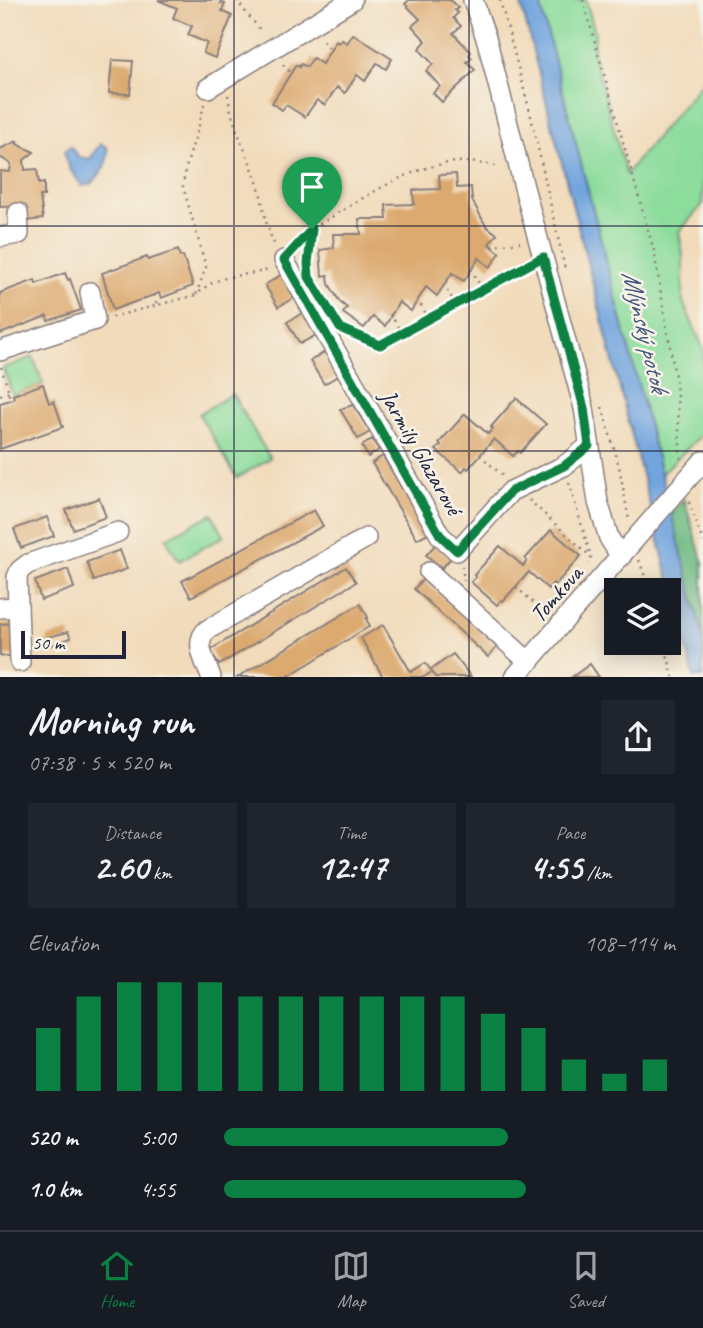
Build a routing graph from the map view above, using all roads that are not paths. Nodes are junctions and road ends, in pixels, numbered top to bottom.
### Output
1 (352, 0) edge
2 (473, 0) edge
3 (208, 88) road end
4 (18, 213) dead end
5 (0, 237) edge
6 (284, 260) road end
7 (90, 292) dead end
8 (0, 351) edge
9 (589, 446) junction
10 (703, 461) edge
11 (118, 532) dead end
12 (366, 538) dead end
13 (633, 542) junction
14 (429, 572) dead end
15 (9, 608) edge
16 (20, 662) dead end
17 (528, 662) junction
18 (211, 677) edge
19 (515, 677) edge

1 - 3 street
2 - 9 street
4 - 5 street
6 - 9 street, Jarmily Glazarové
7 - 8 street
9 - 13 street
10 - 13 street, Tomkova
11 - 15 street
12 - 18 street
13 - 17 street, Tomkova
14 - 17 street
15 - 16 street
17 - 19 street, Tomkova

